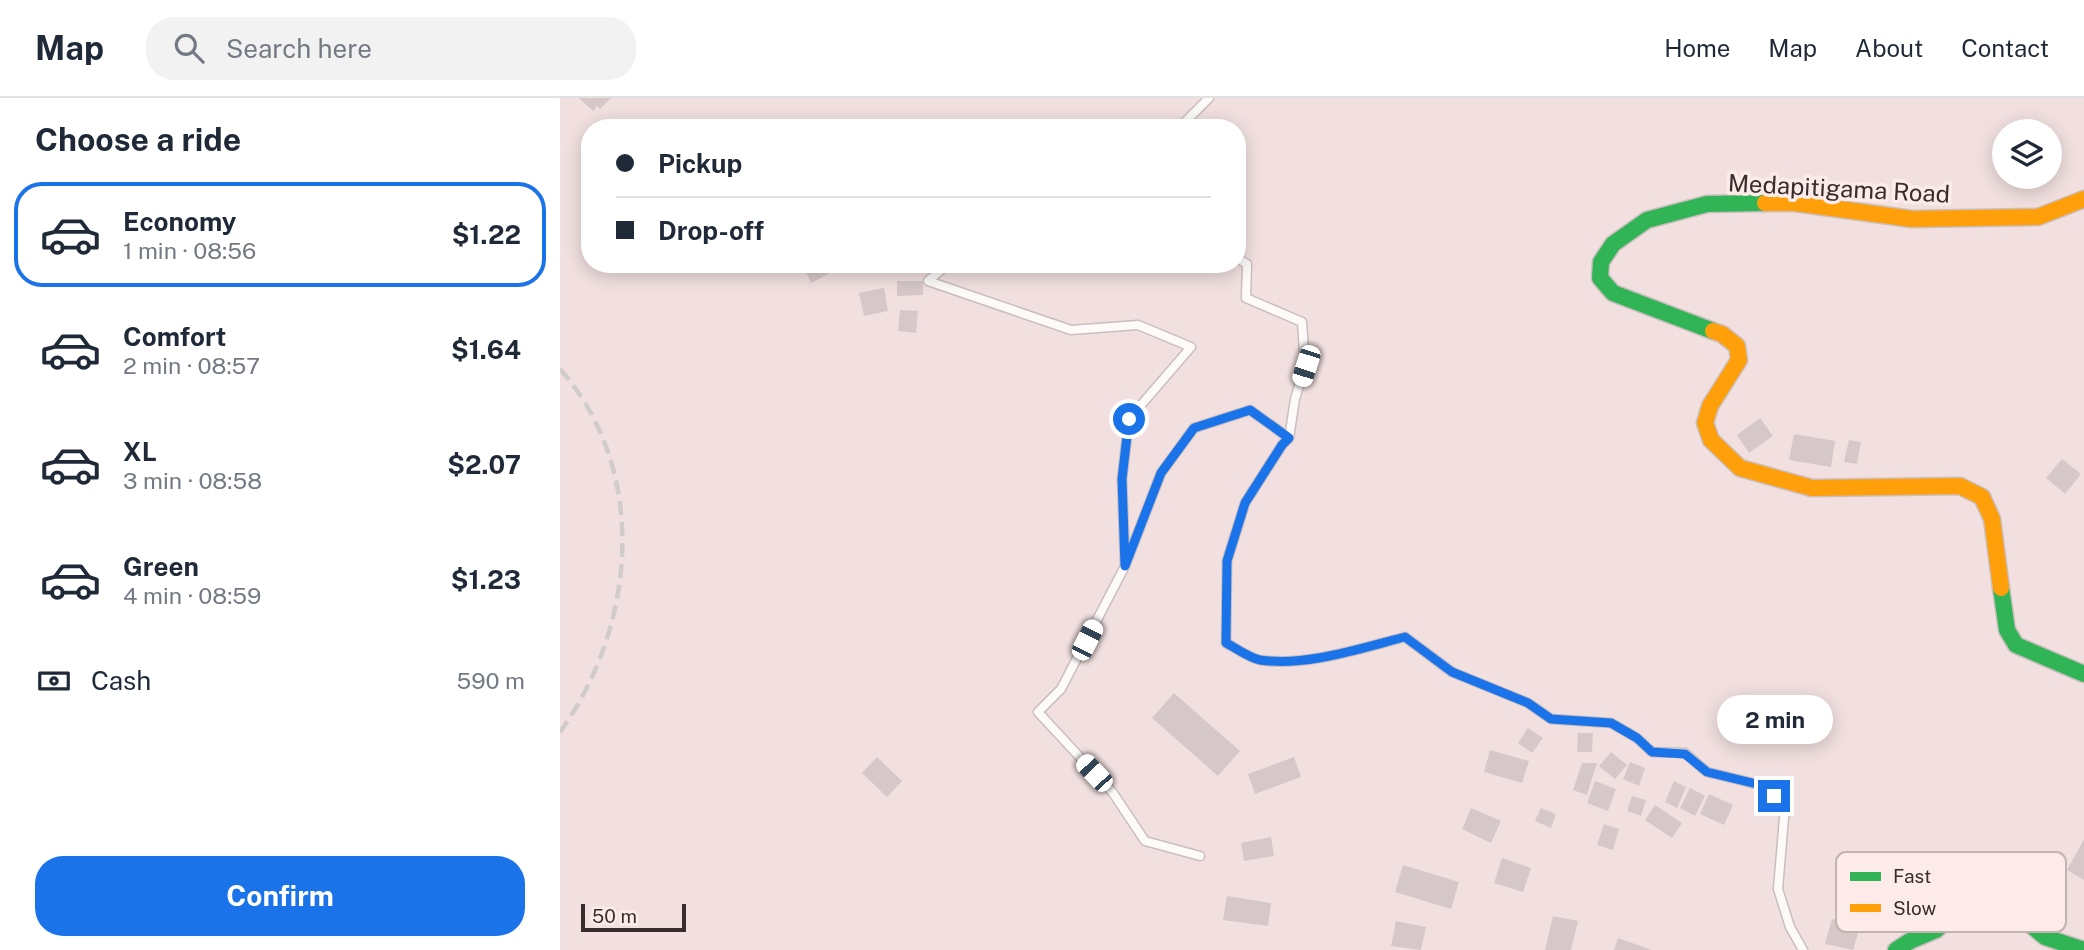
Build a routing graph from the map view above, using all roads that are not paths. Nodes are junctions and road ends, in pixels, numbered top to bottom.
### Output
1 (1209, 98) edge
2 (1188, 119) edge
3 (2084, 199) edge
4 (1246, 263) edge
5 (937, 273) edge
6 (1289, 438) junction
7 (1125, 566) junction
8 (2084, 674) edge
9 (1200, 856) dead end
10 (1931, 932) edge
11 (2039, 932) edge
12 (1803, 950) edge
13 (1896, 950) edge
14 (2084, 950) edge

1 - 2 lane
3 - 8 street, Medapitigama Road
4 - 6 lane
5 - 7 lane
6 - 7 lane
6 - 12 lane
7 - 9 lane
10 - 13 street
11 - 14 street

